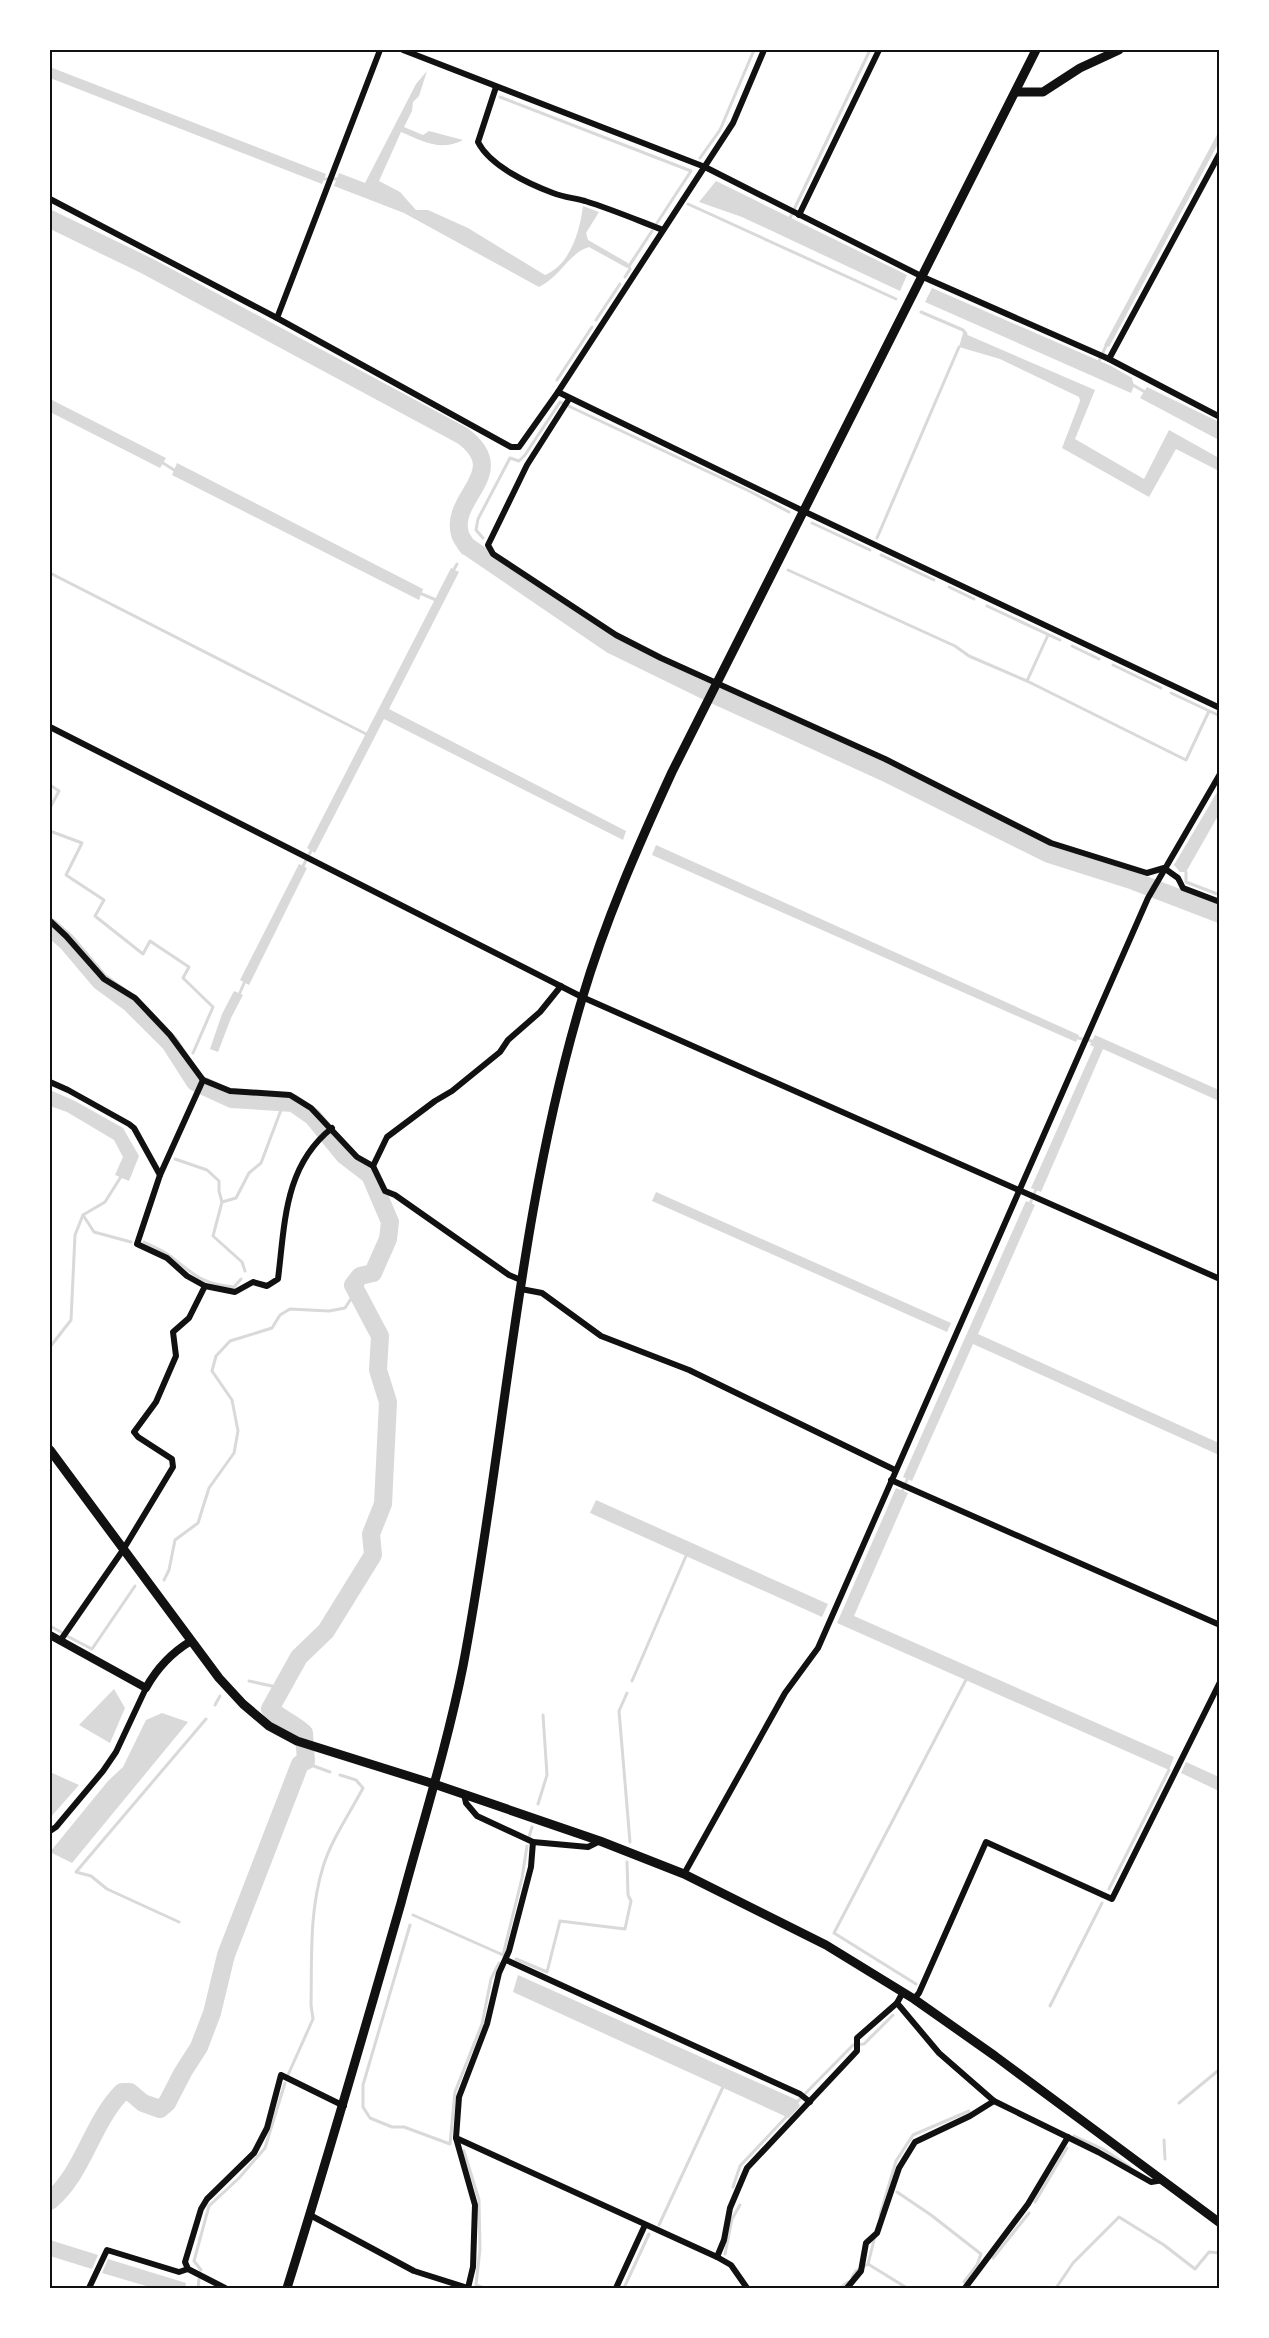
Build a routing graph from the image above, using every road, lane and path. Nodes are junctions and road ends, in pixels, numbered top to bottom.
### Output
1 (380, 50) edge
2 (403, 50) edge
3 (764, 50) edge
4 (879, 50) edge
5 (1036, 50) edge
6 (1119, 50) edge
7 (495, 87) junction
8 (1016, 92) junction
9 (1220, 153) edge
10 (705, 168) junction
11 (50, 199) edge
12 (799, 215) junction
13 (663, 230) junction
14 (923, 277) junction
15 (277, 318) junction
16 (1109, 359) junction
17 (558, 392) junction
18 (569, 399) junction
19 (1220, 417) edge
20 (805, 512) junction
21 (718, 683) junction
22 (1220, 708) edge
23 (50, 728) edge
24 (1220, 774) edge
25 (1164, 868) junction
26 (1220, 902) edge
27 (50, 921) edge
28 (561, 986) junction
29 (582, 997) junction
30 (203, 1080) junction
31 (50, 1082) edge
32 (332, 1128) junction
33 (373, 1166) junction
34 (160, 1175) junction
35 (1020, 1190) junction
36 (1220, 1279) edge
37 (522, 1285) junction
38 (205, 1286) junction
39 (50, 1450) edge
40 (895, 1470) junction
41 (891, 1480) junction
42 (123, 1550) junction
43 (1220, 1625) edge
44 (50, 1635) edge
45 (60, 1641) junction
46 (191, 1641) junction
47 (1220, 1682) edge
48 (146, 1688) junction
49 (434, 1784) junction
50 (464, 1794) junction
51 (50, 1831) edge
52 (600, 1841) junction
53 (533, 1842) junction
54 (684, 1875) junction
55 (506, 1960) junction
56 (903, 1992) junction
57 (914, 1999) junction
58 (897, 2003) junction
59 (994, 2101) junction
60 (810, 2102) junction
61 (344, 2106) junction
62 (456, 2138) junction
63 (1068, 2138) junction
64 (1163, 2180) junction
65 (310, 2215) junction
66 (1220, 2223) edge
67 (645, 2225) junction
68 (717, 2257) junction
69 (188, 2269) junction
70 (468, 2288) edge
71 (89, 2289) edge
72 (225, 2289) edge
73 (287, 2289) edge
74 (616, 2289) edge
75 (747, 2289) edge
76 (847, 2289) edge
77 (965, 2289) edge

1 - 15 street
2 - 7 street
3 - 10 street
4 - 12 street
5 - 8 main road
6 - 8 main road
7 - 10 street
7 - 13 street
8 - 14 main road
9 - 16 street
10 - 12 street
10 - 13 street
11 - 15 street
12 - 14 street
13 - 17 street
14 - 16 street
14 - 20 main road
15 - 17 street
16 - 19 street
17 - 18 street
18 - 20 street
18 - 21 street
20 - 21 main road
20 - 22 street
21 - 25 street
21 - 29 main road
23 - 28 street
24 - 25 street
25 - 26 street
25 - 35 street
27 - 30 street
28 - 29 street
28 - 33 street
29 - 35 street
29 - 37 main road
30 - 32 street
30 - 34 street
31 - 34 street
32 - 33 street
32 - 38 street
33 - 37 street
34 - 38 street
35 - 36 street
35 - 40 street
37 - 40 street
37 - 49 main road
38 - 42 street
39 - 42 main road
40 - 41 street
41 - 43 street
41 - 54 street
42 - 45 street
42 - 46 main road
44 - 45 street
45 - 48 street
46 - 48 street
46 - 49 main road
47 - 57 street
48 - 51 street
49 - 50 main road
49 - 61 main road
50 - 52 main road
50 - 53 street
52 - 53 street
52 - 54 main road
53 - 55 street
54 - 56 main road
55 - 60 street
55 - 62 street
56 - 57 main road
56 - 58 street
57 - 64 main road
58 - 59 street
58 - 60 street
59 - 63 street
59 - 76 street
60 - 68 street
61 - 65 main road
61 - 69 street
62 - 67 street
62 - 70 street
63 - 64 street
63 - 77 street
64 - 66 main road
65 - 70 street
65 - 73 main road
67 - 68 street
67 - 74 street
68 - 75 street
69 - 71 street
69 - 72 street

